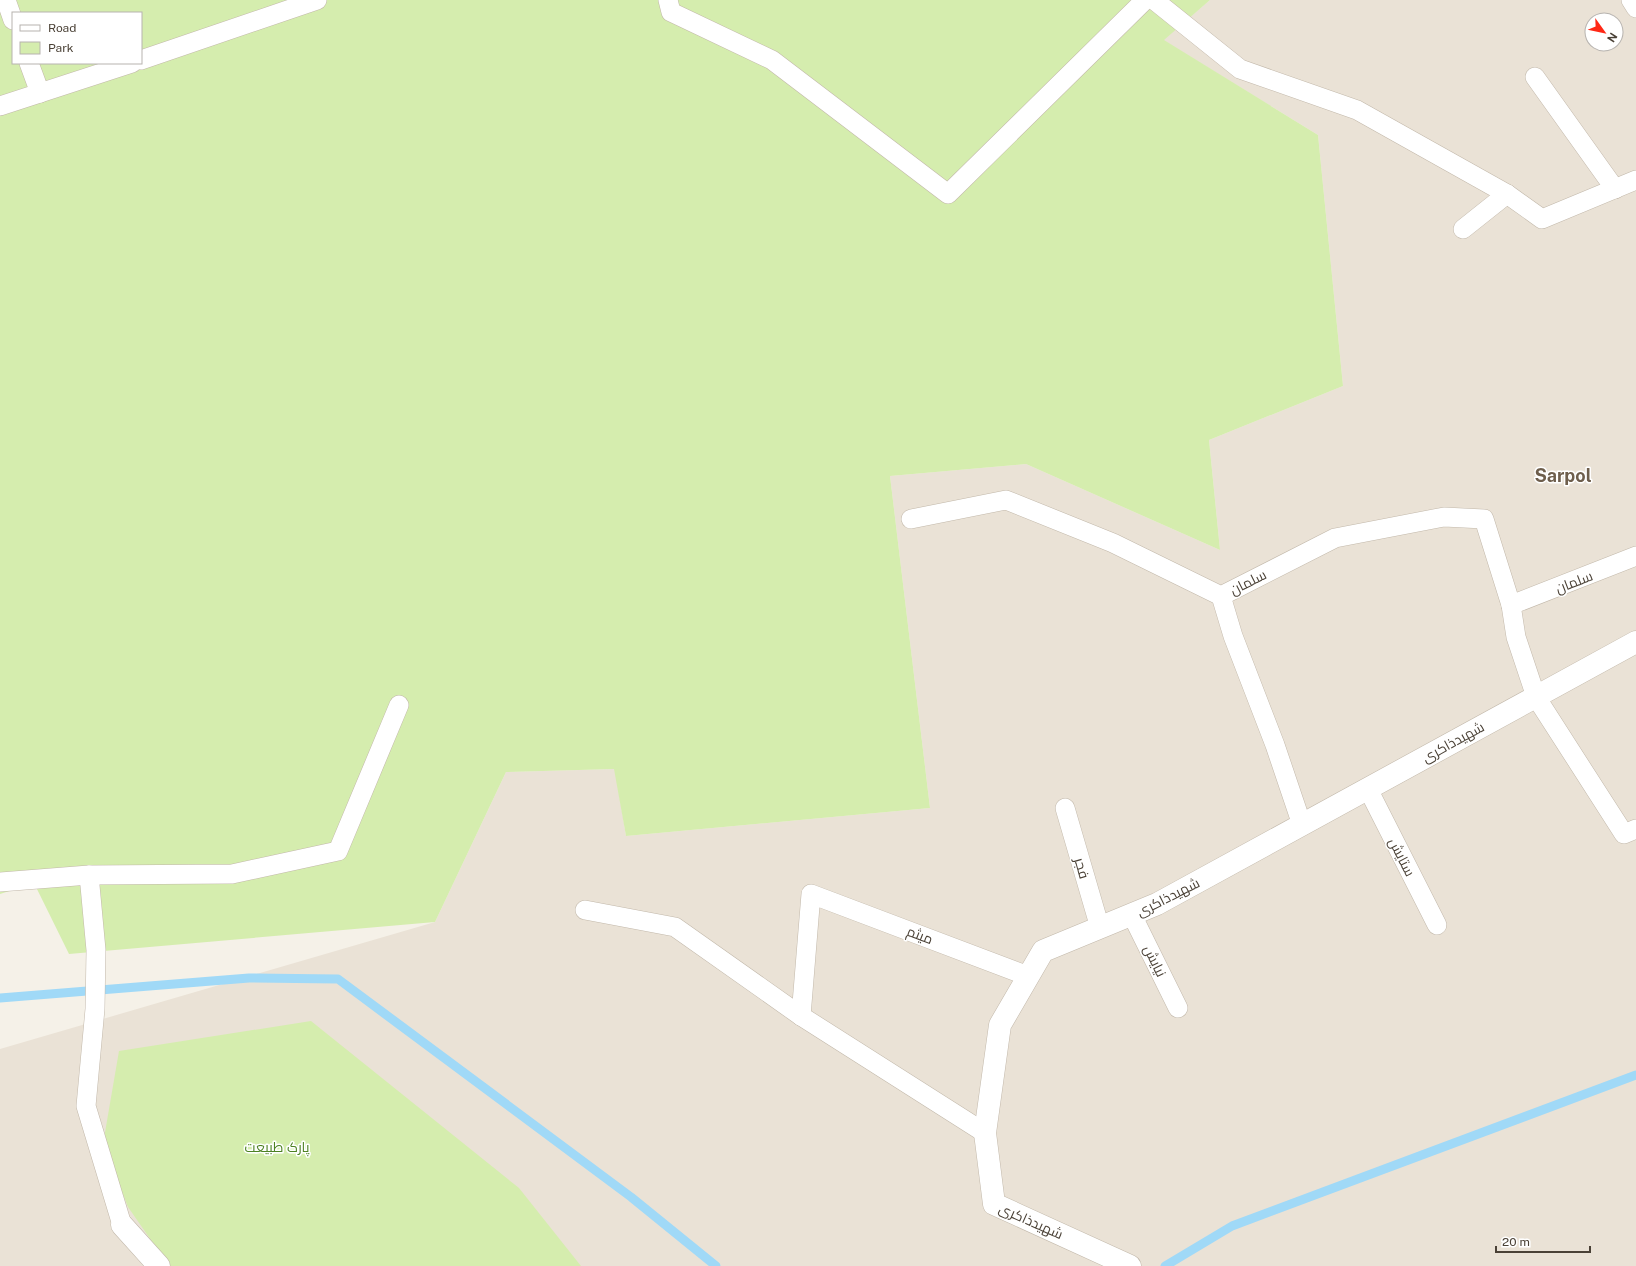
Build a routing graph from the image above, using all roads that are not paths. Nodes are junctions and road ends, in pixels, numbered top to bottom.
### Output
1 (6, 0) edge
2 (317, 0) edge
3 (668, 0) edge
4 (1145, 0) edge
5 (1154, 0) edge
6 (1631, 0) edge
7 (1636, 8) edge
8 (12, 17) edge
9 (142, 60) edge
10 (29, 64) edge
11 (129, 64) edge
12 (1535, 77) dead end
13 (40, 93) junction
14 (0, 106) edge
15 (1636, 180) edge
16 (1615, 189) junction
17 (1507, 194) junction
18 (1463, 229) dead end
19 (911, 519) dead end
20 (1636, 556) edge
21 (1221, 596) junction
22 (1511, 605) junction
23 (1636, 642) edge
24 (1536, 697) junction
25 (399, 705) dead end
26 (1368, 789) junction
27 (1065, 808) dead end
28 (1302, 825) junction
29 (1636, 829) edge
30 (89, 875) junction
31 (0, 882) edge
32 (585, 910) dead end
33 (1132, 915) junction
34 (1437, 925) dead end
35 (1100, 928) junction
36 (1028, 976) junction
37 (1178, 1008) dead end
38 (801, 1016) junction
39 (985, 1133) junction
40 (122, 1225) joint
41 (1121, 1262) edge
42 (159, 1266) edge

1 - 8 lane
2 - 9 lane
3 - 4 lane
5 - 17 lane
6 - 7 lane
10 - 13 lane
11 - 13 lane
12 - 16 lane
13 - 14 lane
15 - 16 lane
16 - 17 lane
17 - 18 lane
19 - 21 lane, سلمان
20 - 22 lane, سلمان
21 - 22 lane, سلمان
21 - 28 lane
22 - 24 lane, سلمان
23 - 24 street, شهیدذاکری
24 - 26 street, شهیدذاکری
24 - 29 lane, سلمان
25 - 30 lane
26 - 28 street, شهیدذاکری
26 - 34 lane, ستایش
27 - 35 lane, فجر
28 - 33 street, شهیدذاکری
30 - 31 lane
30 - 40 lane
32 - 38 lane
33 - 35 street, شهیدذاکری
33 - 37 lane, نیایش
35 - 36 street, شهیدذاکری
36 - 38 lane, میثم
36 - 39 street, شهیدذاکری
38 - 39 lane
39 - 41 street, شهیدذاکری
40 - 42 street

